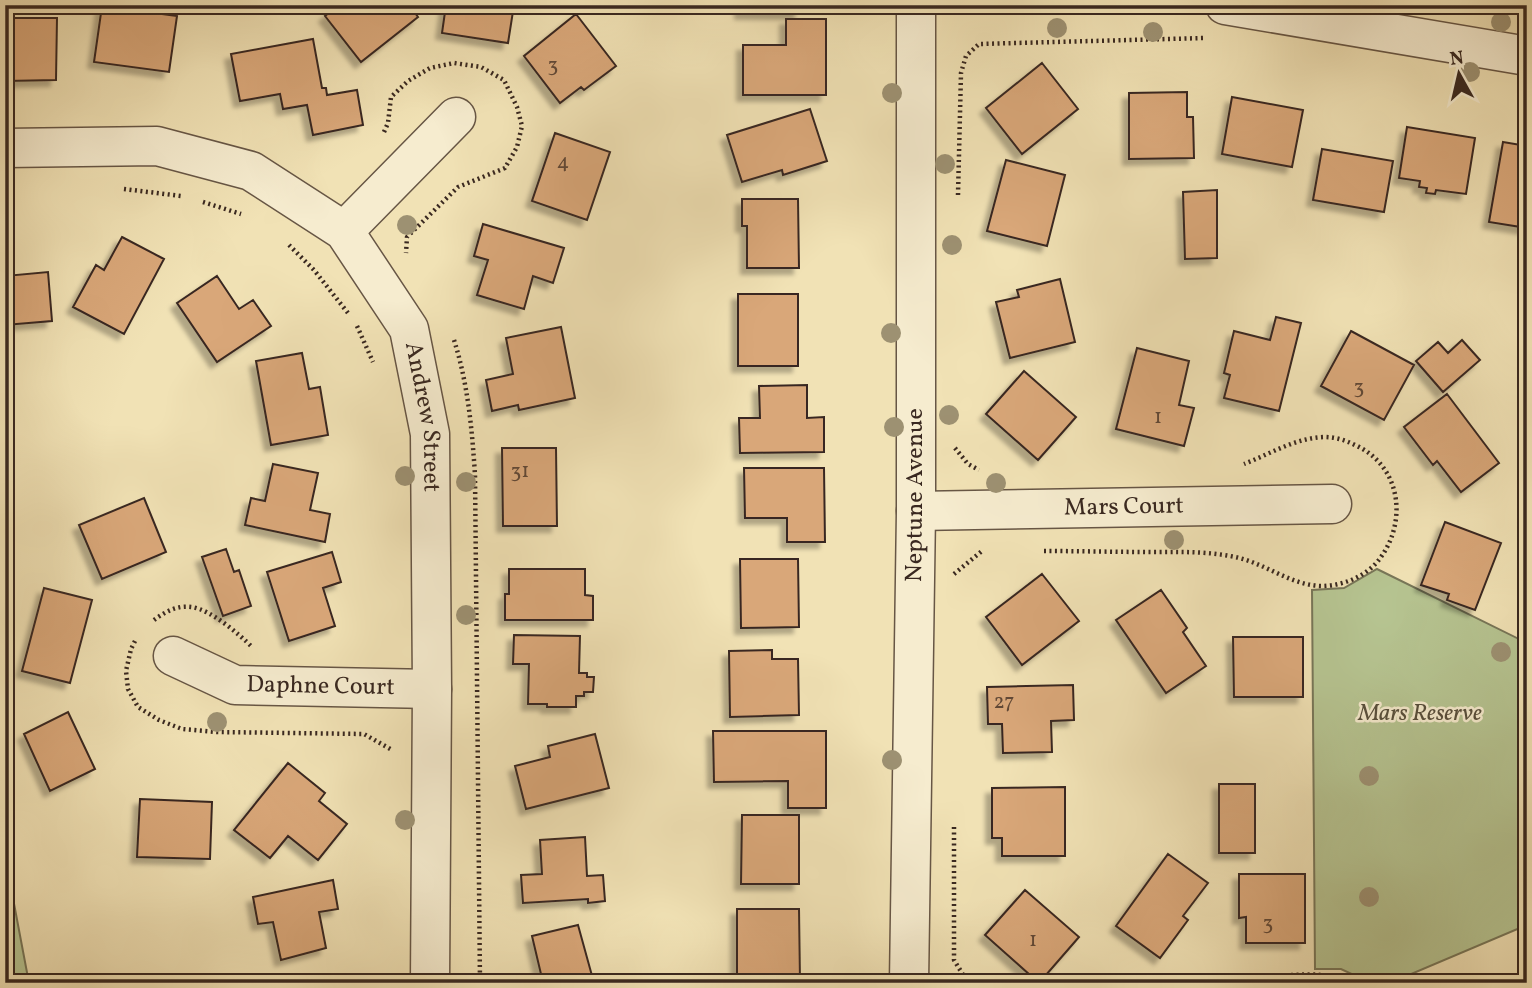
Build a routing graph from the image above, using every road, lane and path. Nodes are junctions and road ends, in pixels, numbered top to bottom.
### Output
1 (916, 5) edge
2 (1222, 23) edge
3 (1527, 56) edge
4 (456, 117) dead end
5 (5, 148) edge
6 (116, 188) dead end
7 (183, 196) dead end
8 (958, 197) dead end
9 (196, 200) dead end
10 (248, 218) dead end
11 (344, 231) junction
12 (284, 239) dead end
13 (375, 365) dead end
14 (952, 444) dead end
15 (1234, 467) dead end
16 (988, 476) dead end
17 (1332, 504) dead end
18 (916, 511) junction
19 (995, 551) dead end
20 (1037, 551) dead end
21 (952, 576) dead end
22 (152, 621) dead end
23 (137, 638) dead end
24 (255, 650) dead end
25 (173, 656) dead end
26 (432, 689) junction
27 (397, 754) dead end
28 (954, 823) dead end
29 (430, 983) edge
30 (909, 983) edge
31 (968, 983) edge
32 (1220, 983) edge
33 (1356, 983) edge

1 - 18 street, Neptune Avenue
2 - 3 street
2 - 8 path
4 - 11 street
5 - 11 street, Andrew Street
6 - 7 path
9 - 10 path
11 - 26 street, Andrew Street
12 - 13 path
14 - 16 path
15 - 20 path
17 - 18 street, Mars Court
18 - 30 street, Neptune Avenue
19 - 21 path
22 - 24 path
23 - 27 path
25 - 26 street, Daphne Court
26 - 29 street, Andrew Street
28 - 31 path
32 - 33 path

